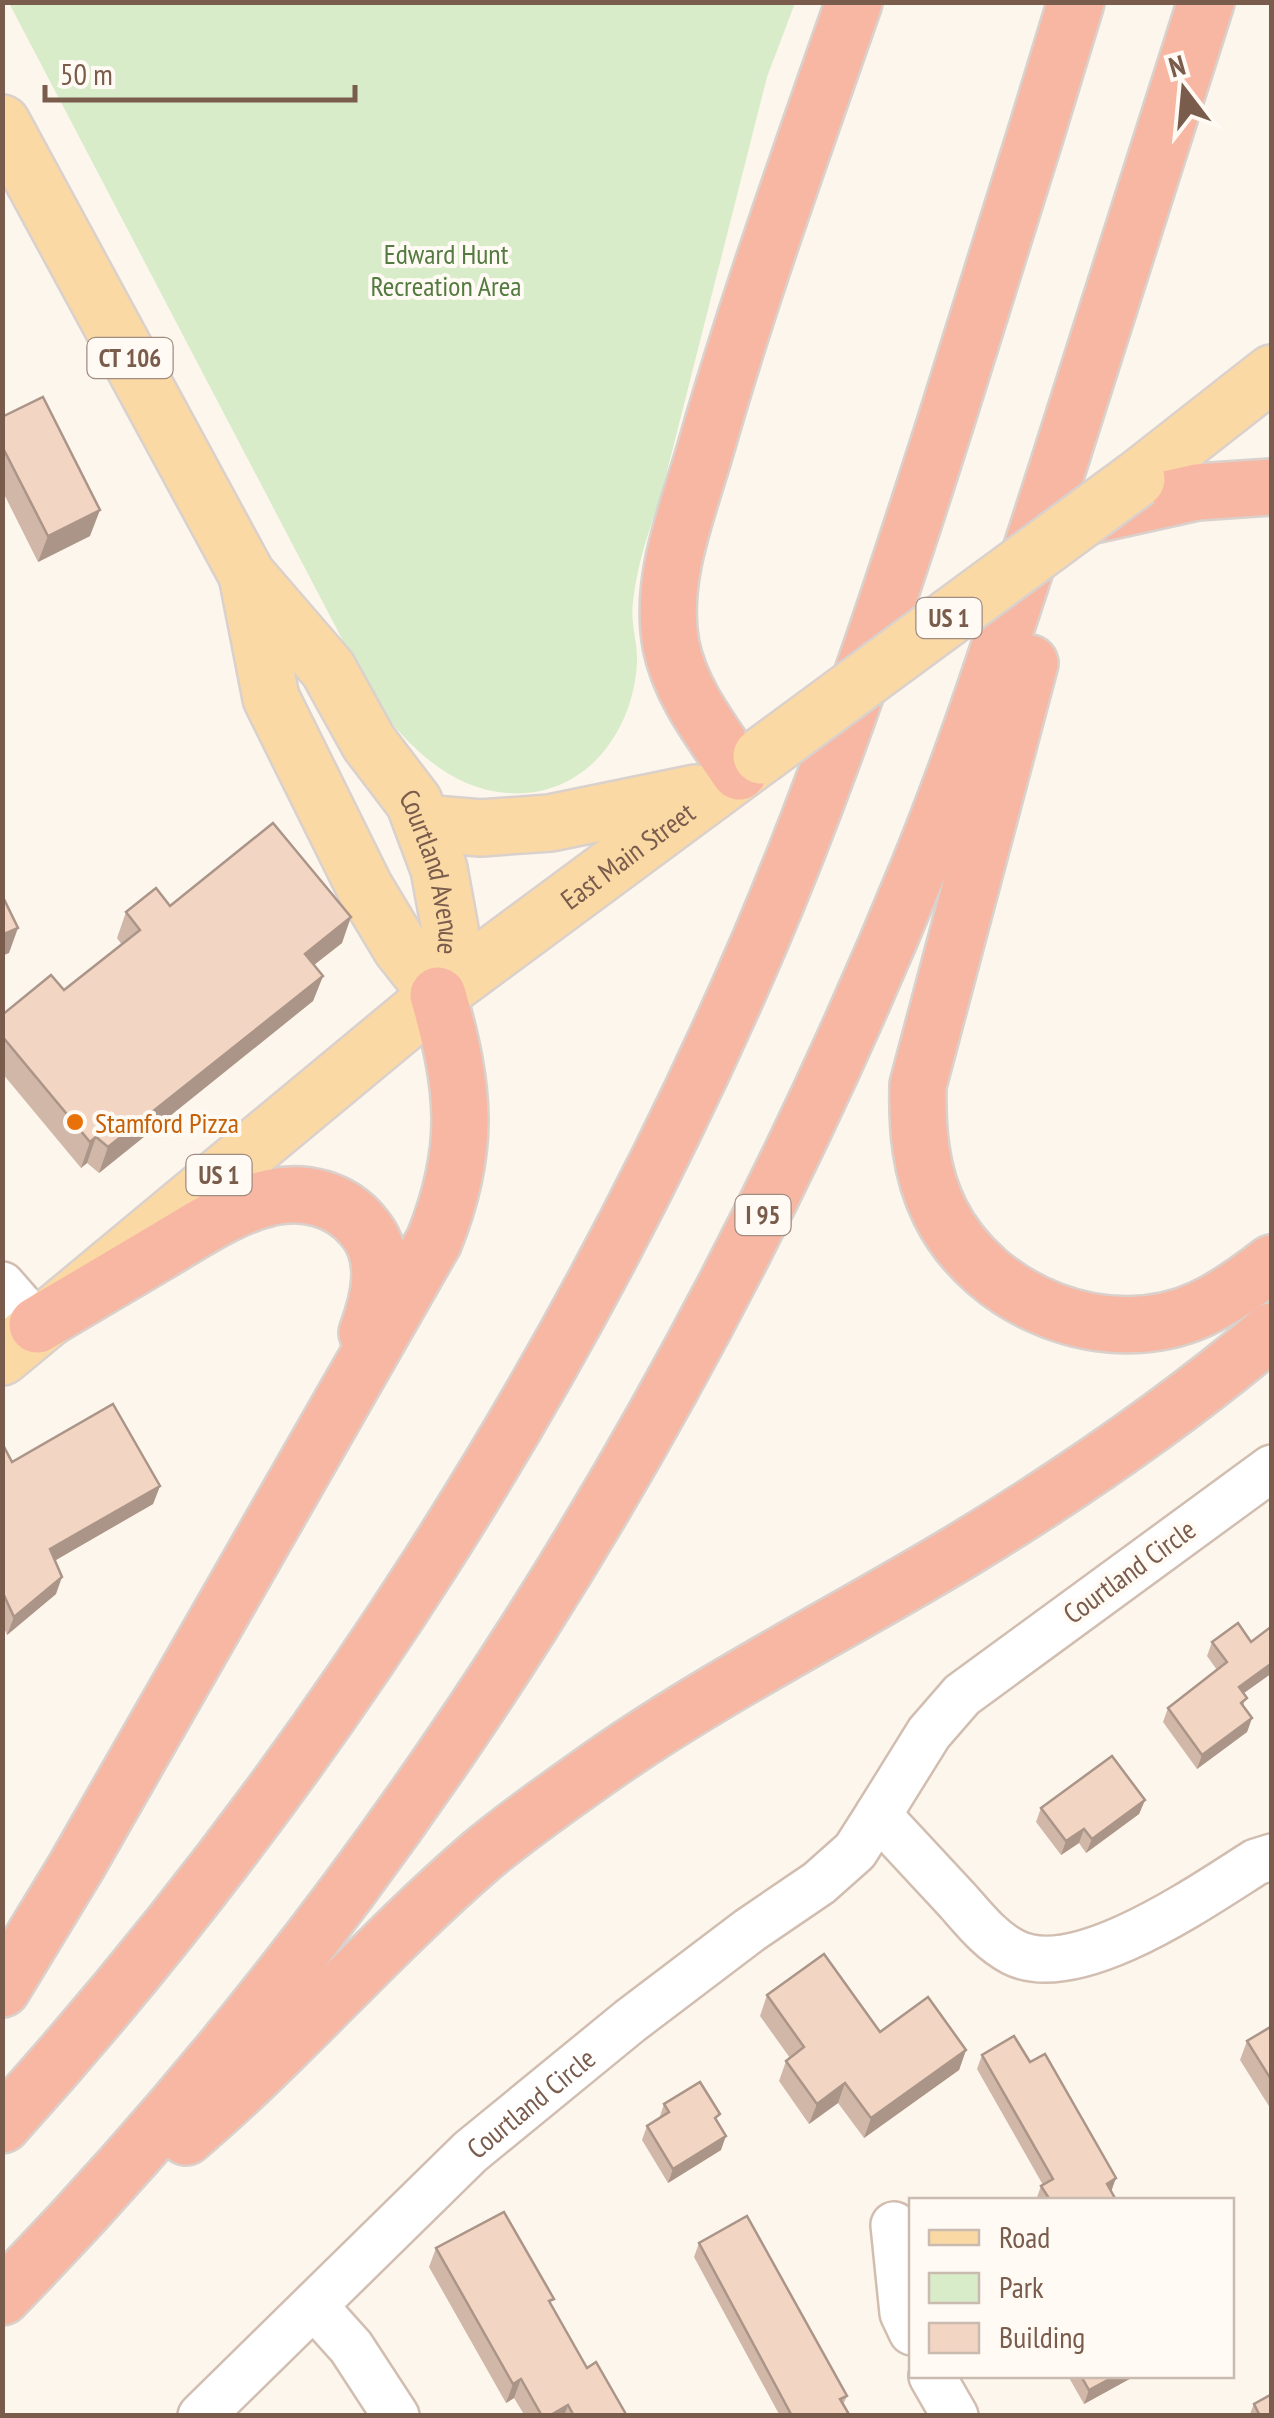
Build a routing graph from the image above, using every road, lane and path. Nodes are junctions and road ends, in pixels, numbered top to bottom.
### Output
1 (854, 2) edge
2 (1076, 2) edge
3 (1208, 2) edge
4 (2, 123) edge
5 (1272, 373) edge
6 (1272, 487) edge
7 (1088, 516) junction
8 (248, 575) junction
9 (328, 669) junction
10 (271, 698) junction
11 (739, 772) junction
12 (422, 823) junction
13 (438, 995) junction
14 (1272, 1263) edge
15 (14, 1322) edge
16 (1272, 1331) edge
17 (1272, 1468) edge
18 (254, 1555) junction
19 (878, 1815) junction
20 (1272, 1857) edge
21 (2, 1989) edge
22 (2, 2125) edge
23 (894, 2225) dead end
24 (15, 2284) edge
25 (314, 2307) junction
26 (909, 2325) edge
27 (933, 2378) edge
28 (202, 2416) edge
29 (396, 2416) edge
30 (955, 2416) edge

1 - 11 highway
2 - 22 highway
3 - 14 highway
3 - 24 highway, I 95
4 - 8 main road, Courtland Avenue / CT 106
5 - 7 main road, East Main Street / US 1, bridge
6 - 7 highway
7 - 11 main road, East Main Street / US 1, bridge
8 - 9 main road, Courtland Avenue / CT 106
8 - 10 main road, Courtland Avenue / CT 106
9 - 10 main road
9 - 12 main road, Courtland Avenue / CT 106
10 - 13 main road, Courtland Avenue / CT 106
11 - 12 main road
11 - 13 main road, East Main Street / US 1
12 - 13 main road, Courtland Avenue / CT 106
13 - 15 main road, East Main Street / US 1
13 - 18 highway
15 - 18 highway
16 - 24 highway
17 - 19 street, Courtland Circle
18 - 21 highway
19 - 20 street
19 - 25 street, Courtland Circle
23 - 26 street
25 - 28 street, Courtland Circle
25 - 29 street
27 - 30 street

